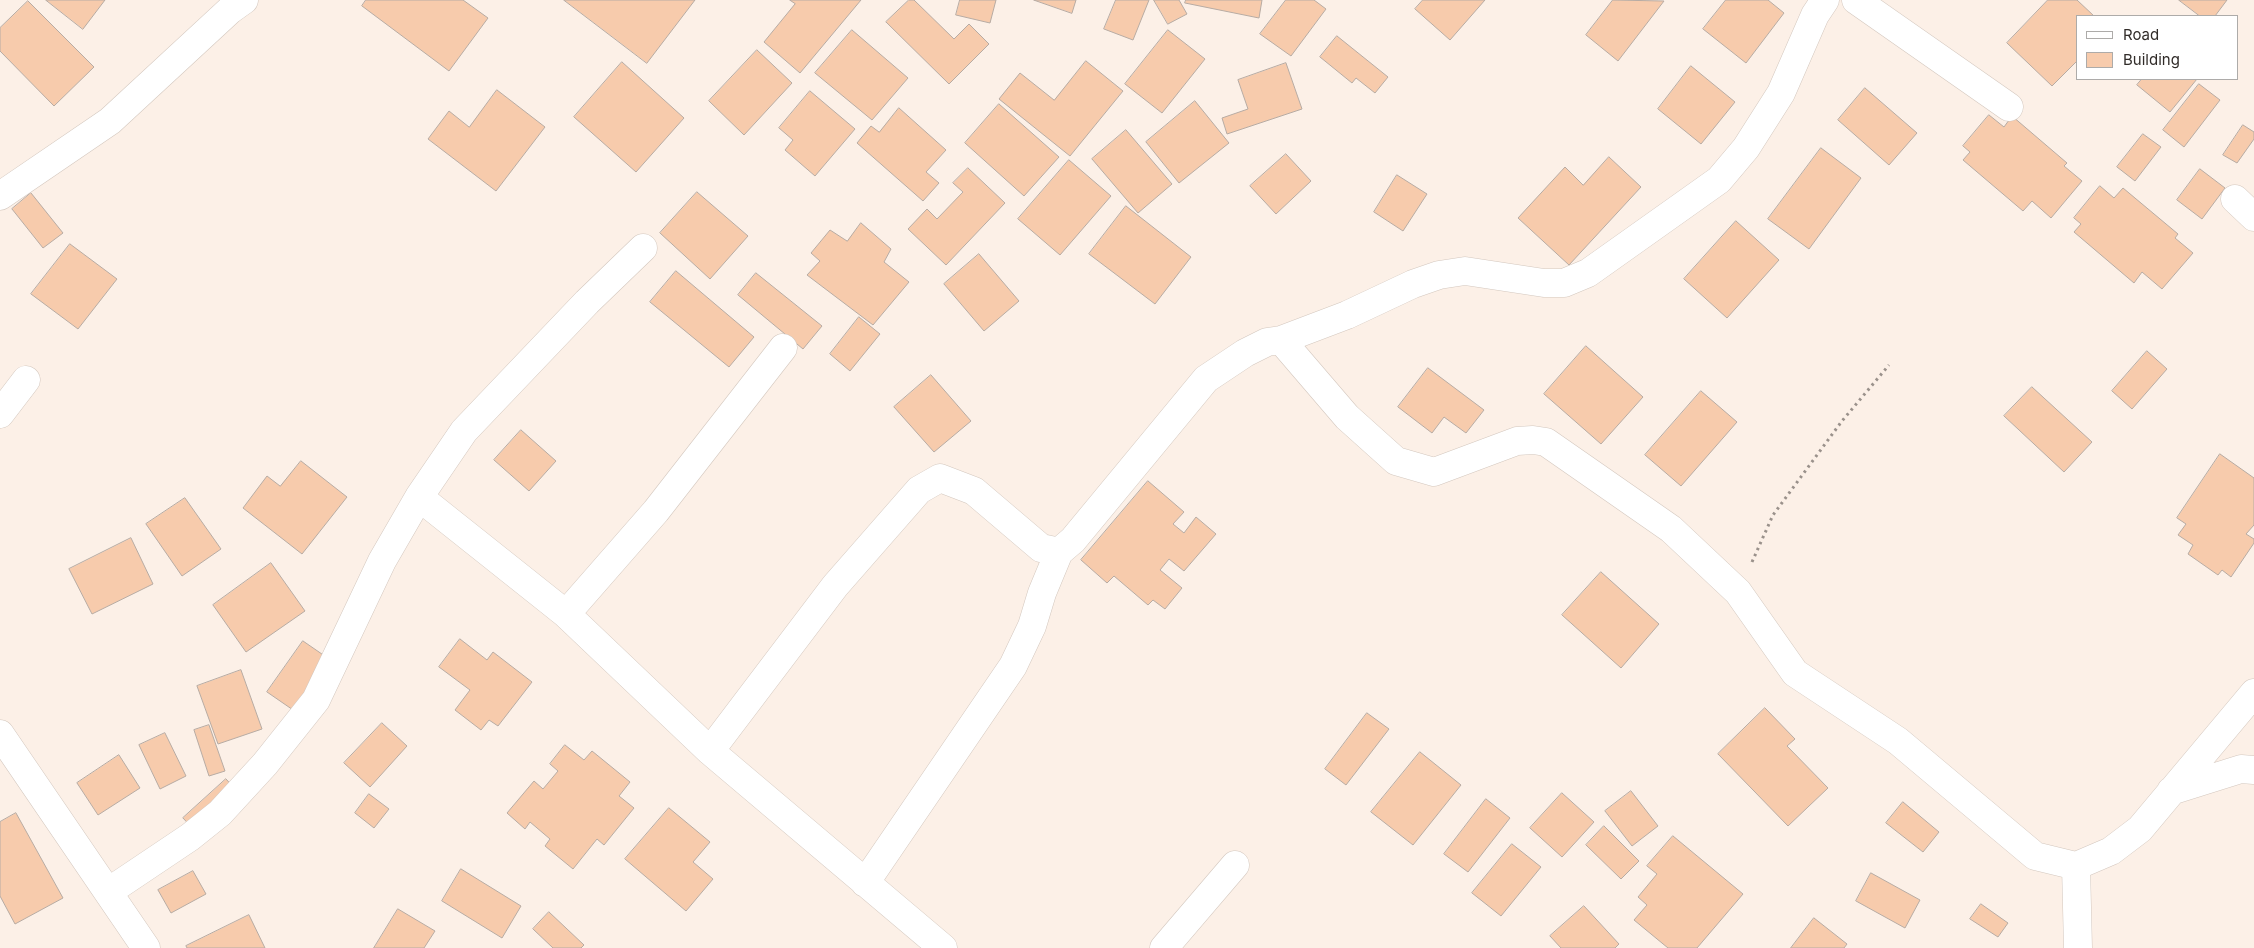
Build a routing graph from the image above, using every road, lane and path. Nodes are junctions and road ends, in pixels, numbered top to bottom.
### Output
1 (244, 0) edge
2 (1856, 0) edge
3 (1812, 5) edge
4 (2008, 107) dead end
5 (0, 196) edge
6 (643, 248) dead end
7 (1281, 340) junction
8 (783, 348) dead end
9 (1889, 365) dead end
10 (26, 380) dead end
11 (0, 414) edge
12 (419, 497) junction
13 (1059, 552) junction
14 (1738, 592) junction
15 (566, 614) junction
16 (2251, 702) edge
17 (0, 734) edge
18 (710, 751) junction
19 (2254, 770) edge
20 (2171, 791) junction
21 (1235, 865) dead end
22 (2076, 866) junction
23 (865, 883) junction
24 (108, 892) junction
25 (146, 948) edge
26 (943, 948) edge
27 (1164, 948) edge
28 (2078, 948) edge

1 - 5 street
2 - 4 street
3 - 7 street
6 - 12 street
7 - 13 street
7 - 14 street
8 - 15 street
9 - 14 path
10 - 11 street
12 - 15 street
12 - 24 street
13 - 18 street
13 - 23 street
14 - 22 street
15 - 18 street
16 - 20 street
17 - 24 street
18 - 23 street
19 - 20 street
20 - 22 street
21 - 27 street
22 - 28 street
23 - 26 street
24 - 25 street

